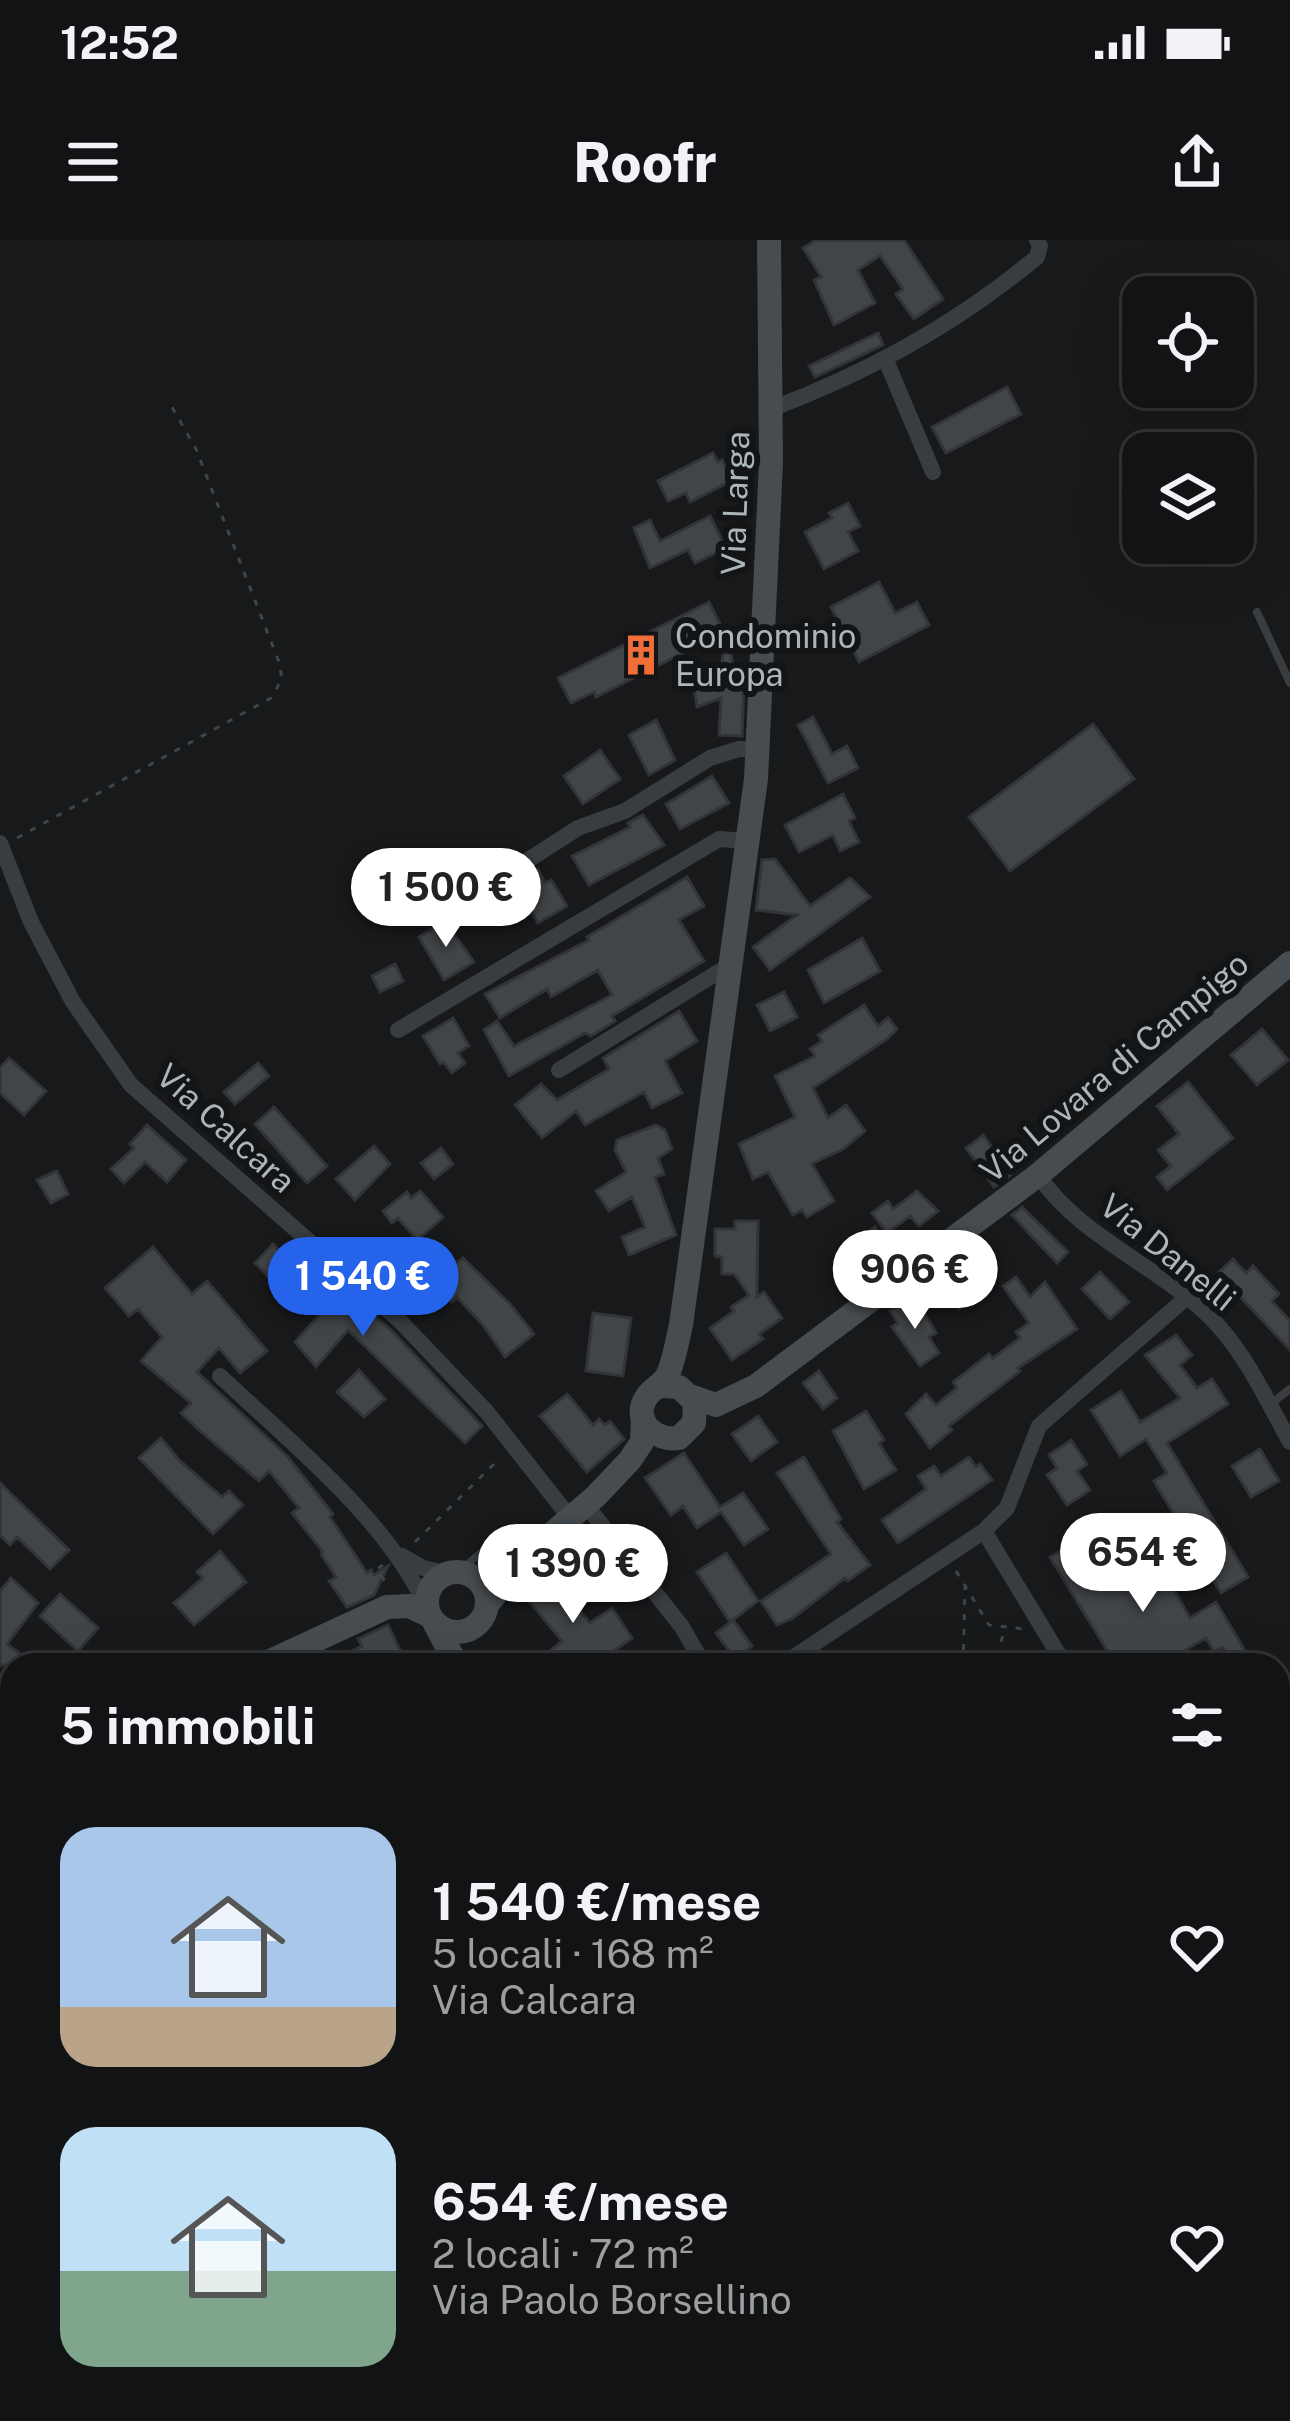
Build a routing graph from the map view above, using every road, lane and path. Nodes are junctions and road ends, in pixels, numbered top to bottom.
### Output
1 (769, 240) edge
2 (1037, 240) edge
3 (886, 358) junction
4 (172, 407) dead end
5 (771, 409) junction
6 (933, 472) dead end
7 (1257, 612) dead end
8 (1290, 682) edge
9 (757, 749) junction
10 (749, 841) junction
11 (2, 848) edge
12 (478, 893) dead end
13 (733, 963) junction
14 (1290, 963) edge
15 (398, 1030) dead end
16 (559, 1070) dead end
17 (1039, 1175) junction
18 (1186, 1298) junction
19 (220, 1376) dead end
20 (1290, 1389) edge
21 (679, 1391) junction
22 (748, 1392) junction
23 (1270, 1405) junction
24 (643, 1418) junction
25 (684, 1435) junction
26 (1290, 1442) edge
27 (508, 1450) dead end
28 (584, 1507) junction
29 (984, 1531) junction
30 (541, 1544) junction
31 (398, 1554) junction
32 (951, 1564) dead end
33 (964, 1585) junction
34 (440, 1591) junction
35 (389, 1599) junction
36 (483, 1614) junction
37 (1004, 1627) junction
38 (1032, 1630) dead end
39 (285, 1653) edge
40 (454, 1653) edge
41 (475, 1653) edge
42 (697, 1653) edge
43 (800, 1653) edge
44 (962, 1653) edge
45 (998, 1653) edge
46 (1058, 1653) edge

1 - 5 street, Via Larga
2 - 3 street
3 - 5 street
3 - 6 street
4 - 11 path
5 - 9 street, Via Larga
7 - 8 lane
9 - 10 street, Via Larga
9 - 12 street
10 - 13 street, Via Larga
10 - 15 street
11 - 28 street, Via Calcara
13 - 16 street
13 - 21 street, Via Larga
14 - 17 street, Via Lovara di Campigo
17 - 18 street, Via Danelli
17 - 22 street, Via Lovara di Campigo
18 - 23 street, Via Danelli
18 - 29 street
19 - 31 street
20 - 23 lane
21 - 22 street
21 - 24 street
21 - 25 street
22 - 25 street, Via Lovara di Campigo
23 - 26 street, Via Danelli
24 - 25 street
24 - 28 street, Via Lovara di Campigo
25 - 28 street, Via Lovara di Campigo
27 - 31 path
28 - 30 street, Via Lovara di Campigo
28 - 42 street, Via Calcara
29 - 43 street
29 - 46 street
30 - 34 street, Via Lovara di Campigo
30 - 36 street, Via Lovara di Campigo
31 - 34 street
31 - 34 street
31 - 35 path
32 - 33 path
33 - 37 path
33 - 44 path
34 - 35 street
34 - 36 street
34 - 36 street
34 - 40 street
35 - 39 street
36 - 41 street
37 - 38 path
37 - 45 path

